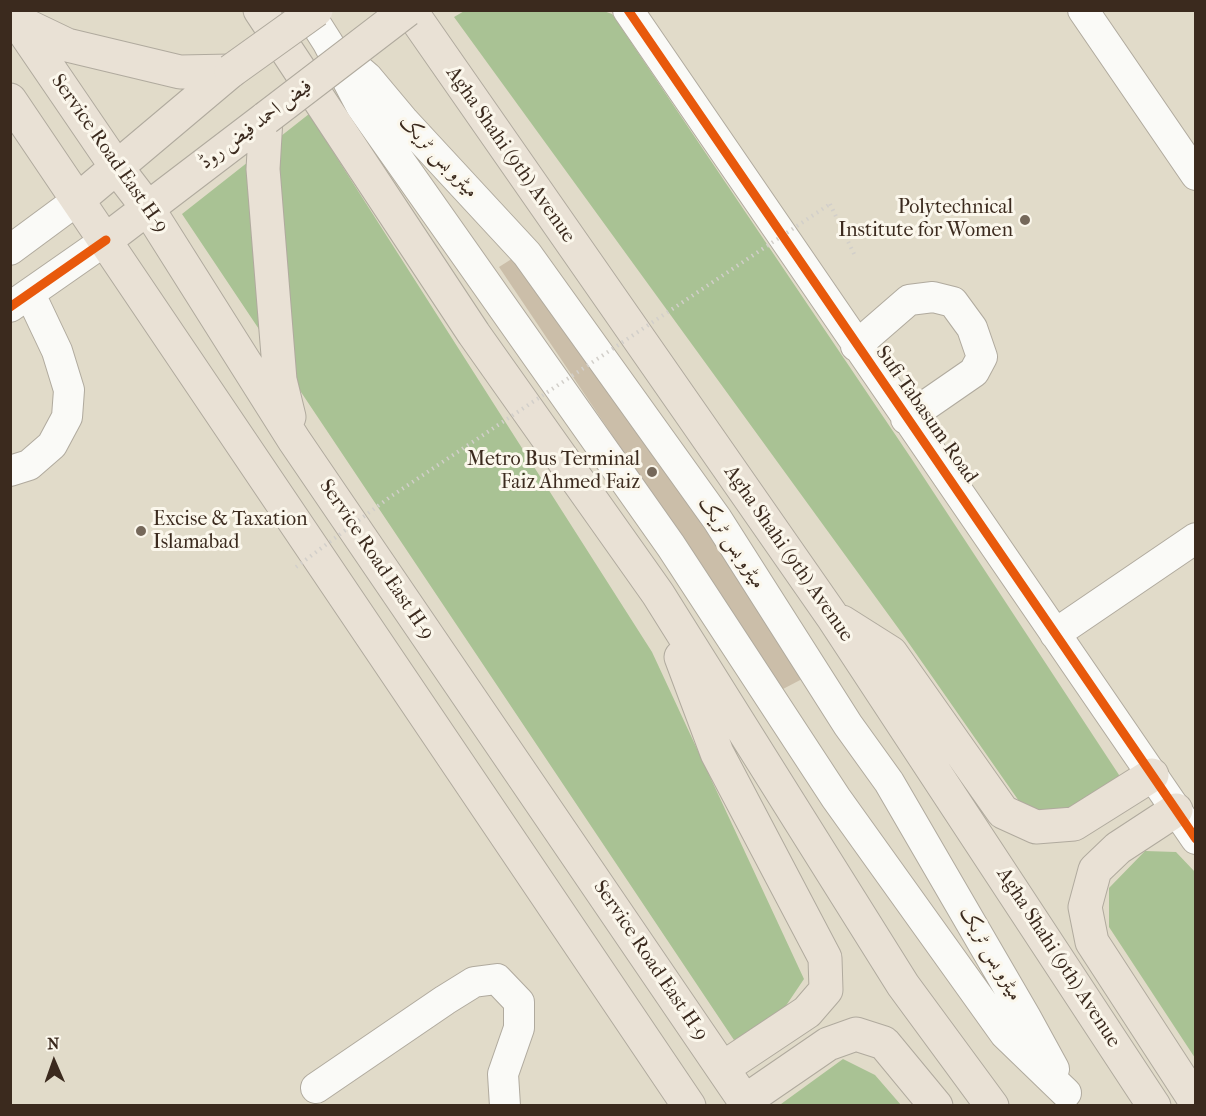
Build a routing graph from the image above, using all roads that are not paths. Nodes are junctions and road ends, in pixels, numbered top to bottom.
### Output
1 (260, 10) edge
2 (307, 10) edge
3 (316, 10) edge
4 (409, 10) edge
5 (628, 10) edge
6 (1083, 10) edge
7 (14, 16) edge
8 (328, 43) junction
9 (231, 71) junction
10 (10, 100) edge
11 (266, 118) junction
12 (117, 168) junction
13 (1196, 175) edge
14 (79, 199) junction
15 (147, 207) junction
16 (106, 240) junction
17 (10, 250) edge
18 (20, 300) edge
19 (856, 346) junction
20 (906, 419) junction
21 (294, 441) junction
22 (10, 471) edge
23 (1196, 538) edge
24 (658, 594) junction
25 (832, 616) junction
26 (1055, 634) junction
27 (1152, 775) junction
28 (1176, 810) junction
29 (1196, 839) edge
30 (723, 1068) junction
31 (316, 1088) dead end
32 (1070, 1099) edge
33 (1196, 1102) edge
34 (747, 1103) edge
35 (505, 1106) edge
36 (689, 1106) edge
37 (936, 1106) edge
38 (992, 1106) edge
39 (1154, 1106) edge

1 - 24 main road
2 - 8 street, میٹرو بس ٹریک
3 - 9 main road, bridge
4 - 11 main road, فیض احمد فیض روڈ, bridge
4 - 25 main road, Agha Shahi (9th) Avenue
5 - 19 street, Sufi Tabasum Road
6 - 13 street
7 - 9 main road
7 - 12 main road, Service Road East H-9
8 - 32 street, میٹرو بس ٹریک
8 - 32 street, میٹرو بس ٹریک
9 - 12 main road
10 - 14 main road
11 - 15 main road, فیض احمد فیض روڈ
11 - 21 main road
12 - 14 main road
12 - 15 main road, Service Road East H-9
14 - 16 main road
14 - 17 street
15 - 16 main road, فیض احمد فیض روڈ
15 - 21 main road, Service Road East H-9
16 - 18 street
16 - 36 main road
18 - 22 street
19 - 20 street, Sufi Tabasum Road
19 - 20 street
20 - 26 street, Sufi Tabasum Road
21 - 30 main road, Service Road East H-9
23 - 26 street
24 - 30 main road
24 - 38 main road
25 - 27 main road
25 - 39 main road, Agha Shahi (9th) Avenue
26 - 27 street, Sufi Tabasum Road
27 - 28 street, Sufi Tabasum Road
28 - 29 street, Sufi Tabasum Road
28 - 33 main road
30 - 34 main road, Service Road East H-9
31 - 35 street
34 - 37 main road

